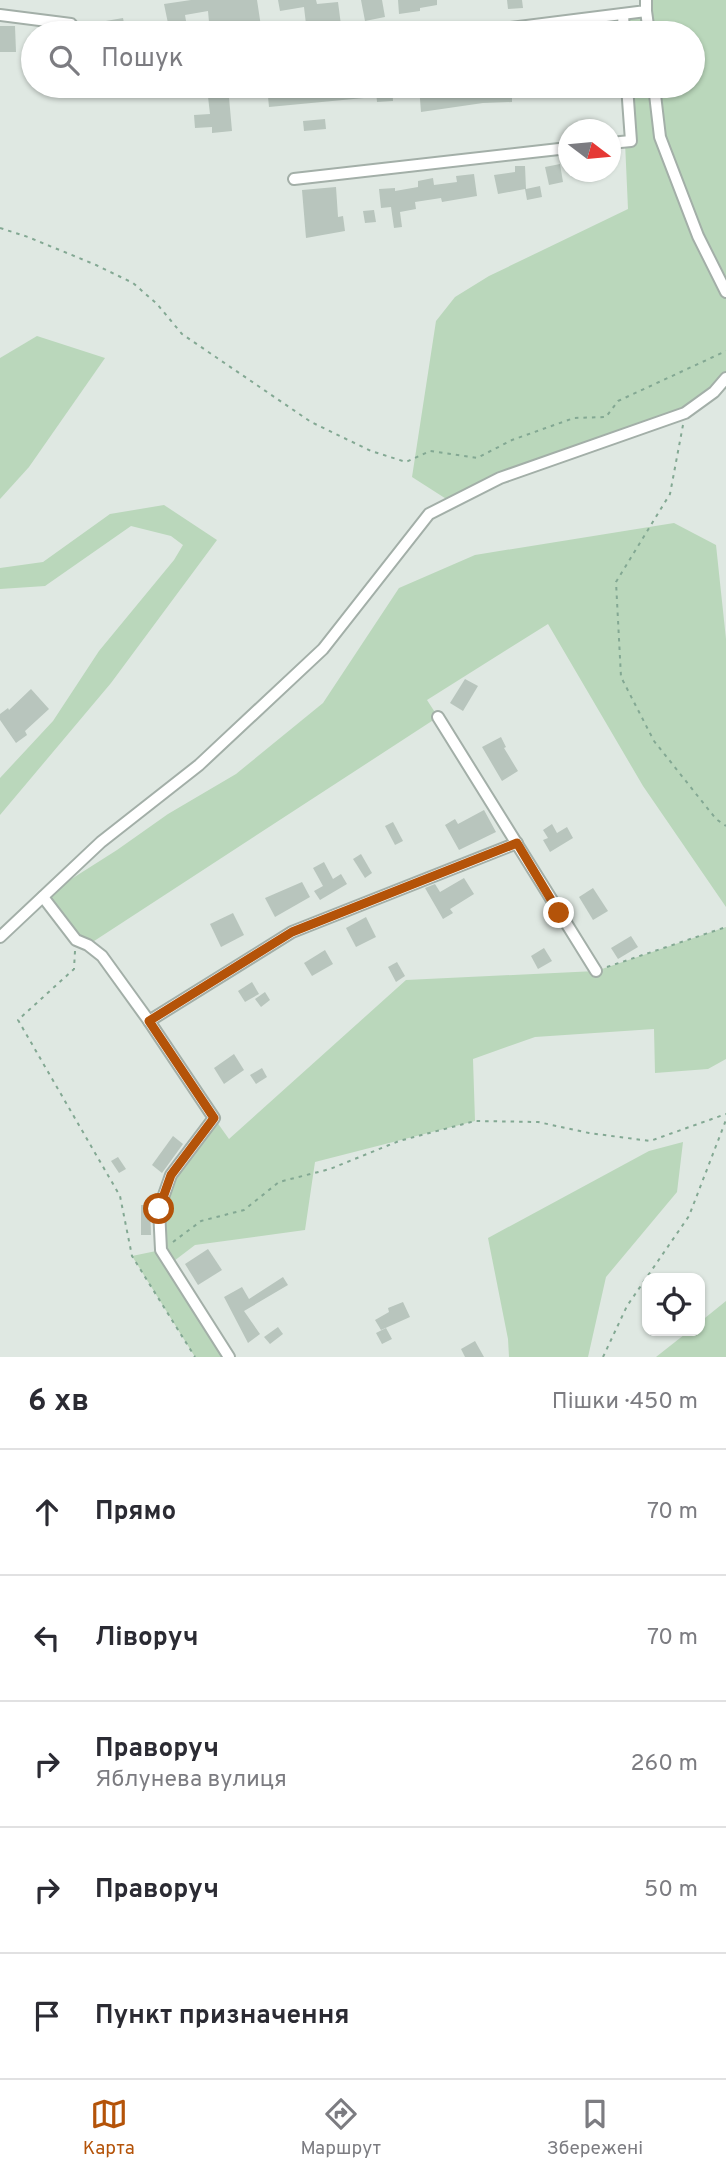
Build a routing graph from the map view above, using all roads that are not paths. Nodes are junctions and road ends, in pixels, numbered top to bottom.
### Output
1 (646, 6) edge
2 (623, 14) junction
3 (0, 15) edge
4 (47, 21) edge
5 (567, 21) edge
6 (623, 21) edge
7 (628, 98) edge
8 (655, 98) edge
9 (621, 142) edge
10 (558, 149) edge
11 (294, 179) dead end
12 (726, 292) edge
13 (726, 378) edge
14 (438, 717) dead end
15 (517, 843) junction
16 (43, 897) junction
17 (2, 932) edge
18 (596, 971) road end
19 (149, 1021) junction
20 (229, 1357) edge

1 - 2 street
2 - 5 street
2 - 6 street
3 - 4 street
7 - 9 street
8 - 12 street
10 - 11 street
13 - 16 street
14 - 15 street
15 - 18 street
15 - 19 street
16 - 17 street
16 - 19 street
19 - 20 street

